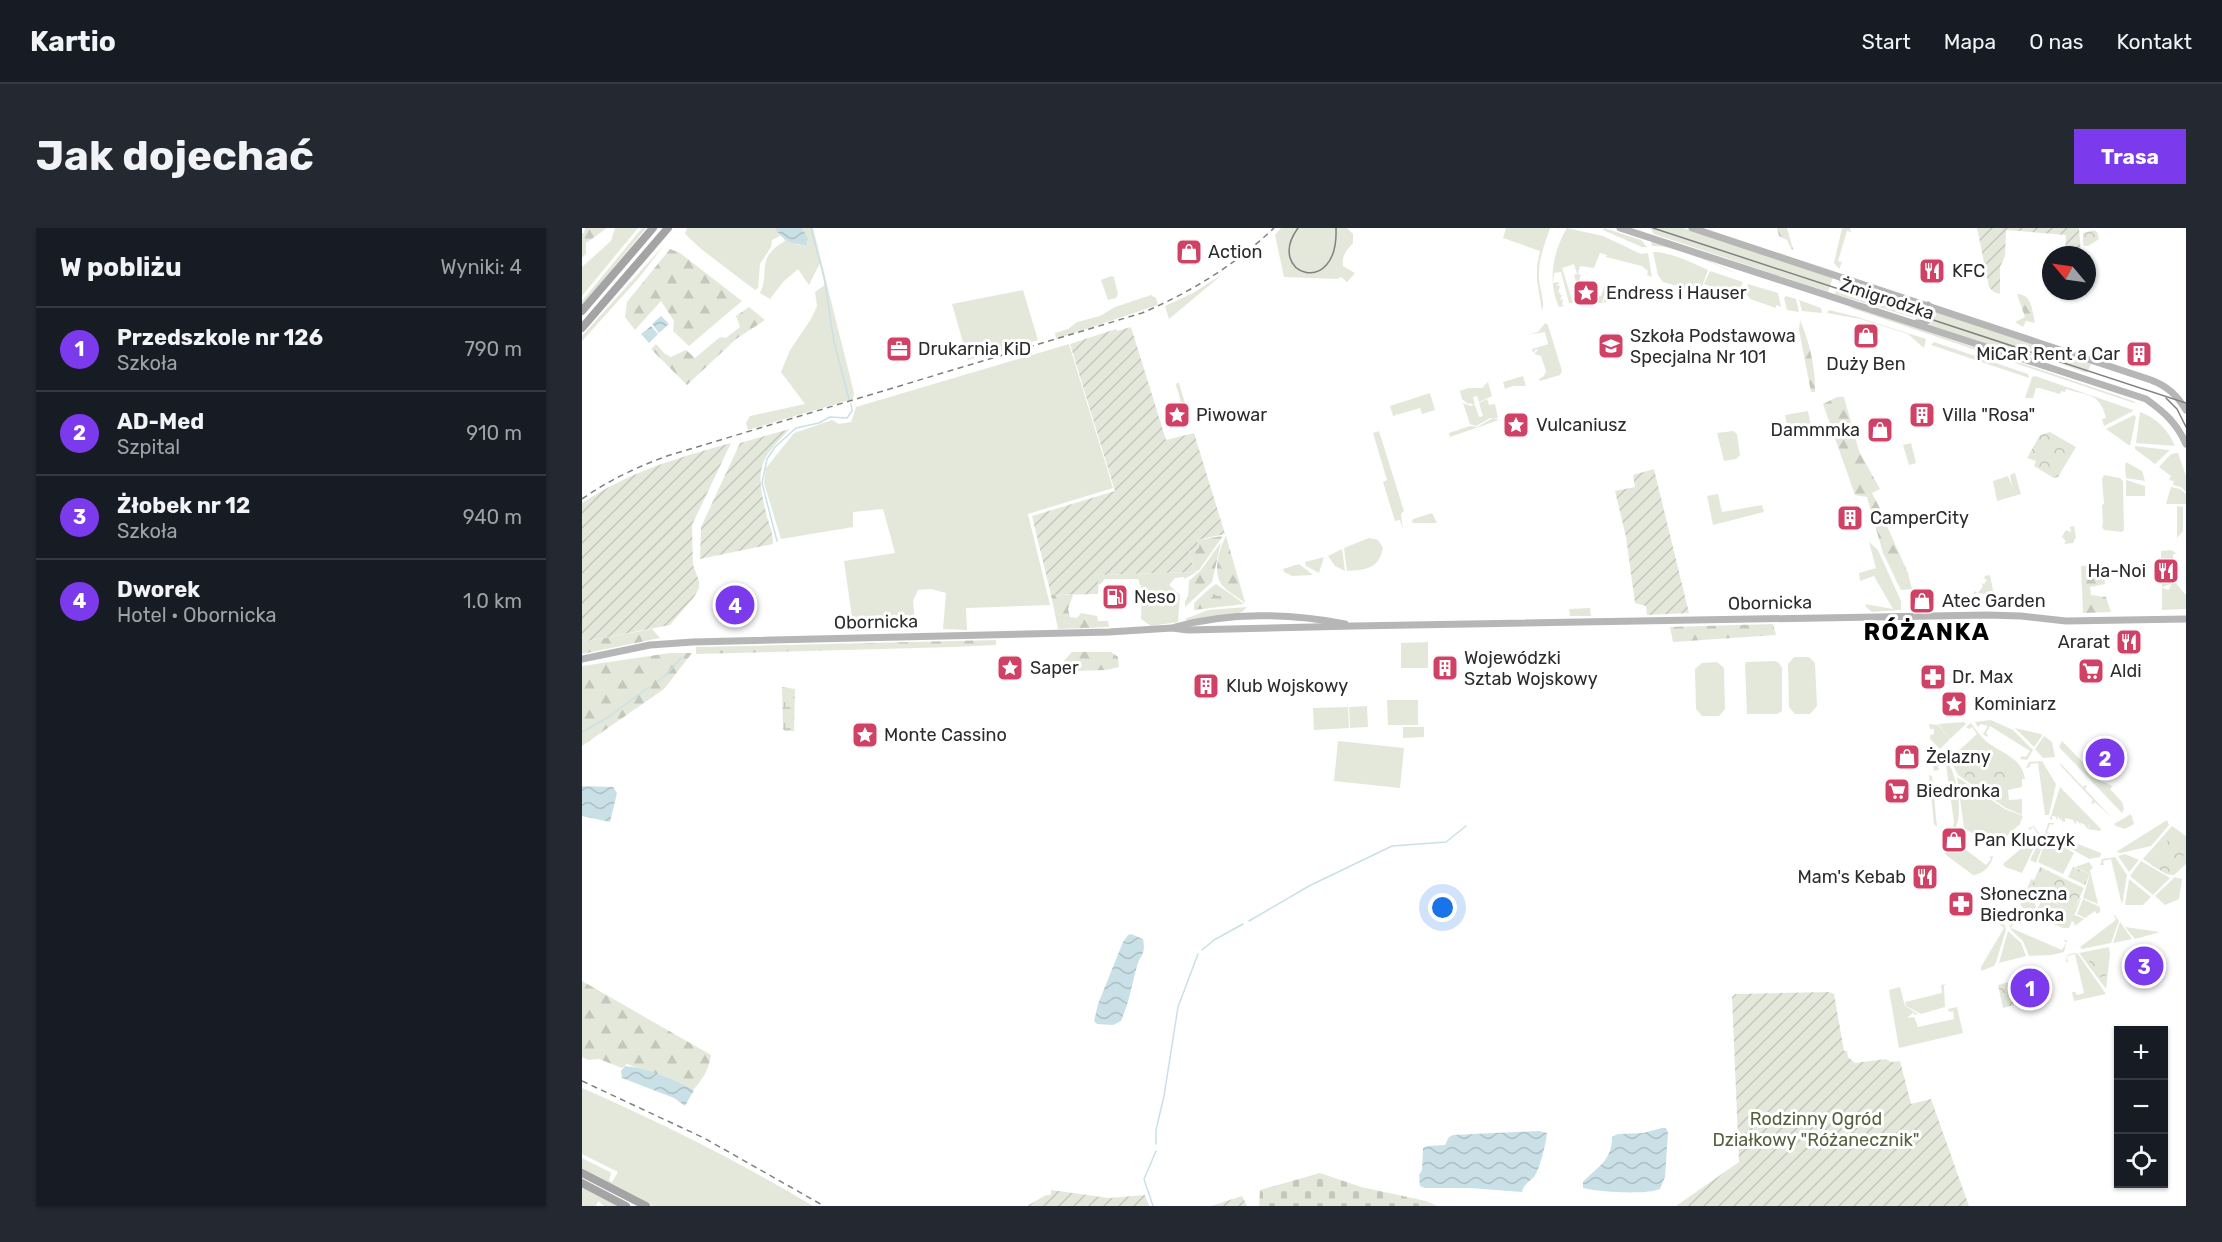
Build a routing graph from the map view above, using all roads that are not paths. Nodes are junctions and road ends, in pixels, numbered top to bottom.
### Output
1 (653, 228) edge
2 (668, 228) edge
3 (1620, 228) edge
4 (1646, 228) edge
5 (1692, 228) edge
6 (1651, 237) junction
7 (1928, 304) junction
8 (582, 311) edge
9 (1914, 323) junction
10 (582, 328) edge
11 (2186, 410) edge
12 (2186, 444) edge
13 (2186, 619) edge
14 (1354, 626) junction
15 (1172, 628) junction
16 (582, 659) edge
17 (582, 1173) edge
18 (582, 1183) edge
19 (627, 1206) edge
20 (646, 1206) edge

1 - 8 main road
2 - 10 main road
3 - 6 main road, Żmigrodzka
4 - 6 main road
5 - 7 main road, Żmigrodzka
6 - 9 main road, Żmigrodzka
7 - 9 main road
7 - 11 main road, Żmigrodzka
9 - 12 main road, Żmigrodzka
13 - 14 main road, Obornicka
14 - 15 main road, Obornicka
14 - 15 main road, Obornicka
15 - 16 main road, Obornicka
17 - 20 main road
18 - 19 main road

